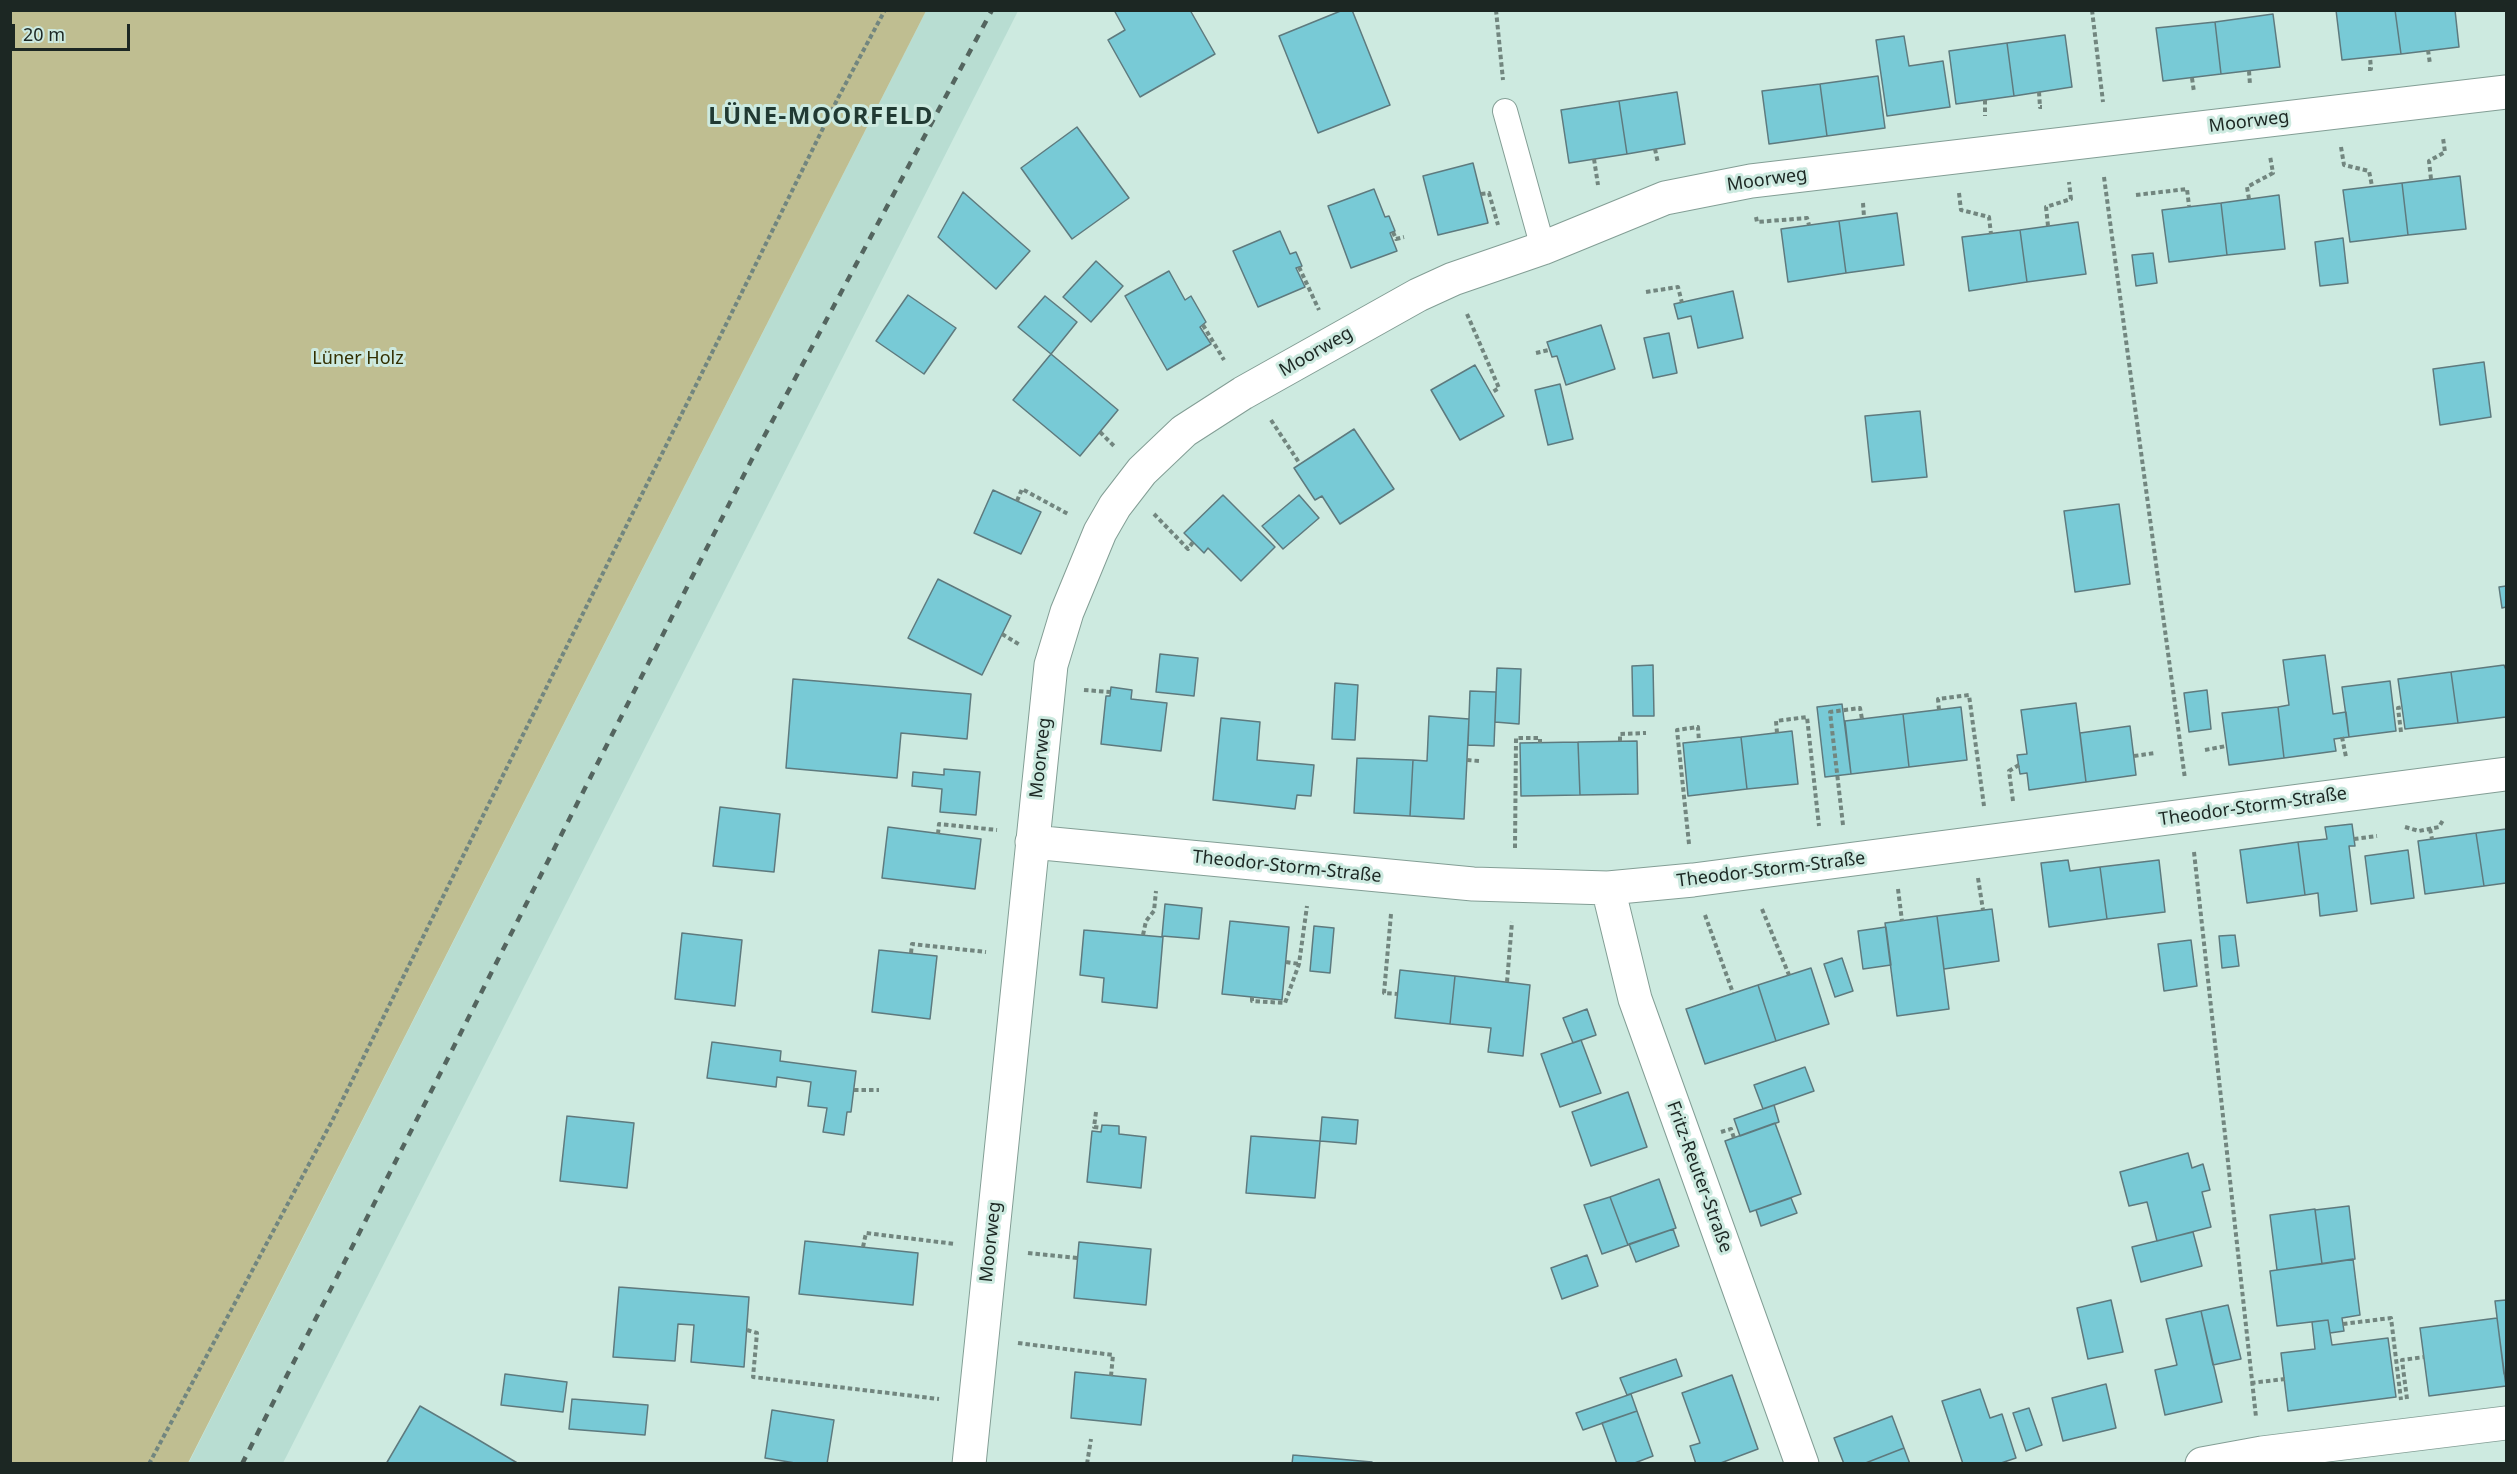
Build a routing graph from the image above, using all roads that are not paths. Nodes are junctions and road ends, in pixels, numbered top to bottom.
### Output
1 (2506, 92) edge
2 (1505, 111) road end
3 (1543, 248) junction
4 (2506, 774) edge
5 (1033, 838) junction
6 (1608, 888) junction
7 (2506, 1423) edge
8 (2341, 1454) edge
9 (969, 1464) edge
10 (1802, 1464) edge
11 (2202, 1464) edge

1 - 3 street, Moorweg
2 - 3 lane
3 - 5 street, Moorweg
4 - 6 street, Theodor-Storm-Straße
5 - 6 street, Theodor-Storm-Straße
5 - 9 street, Moorweg
6 - 10 street, Fritz-Reuter-Straße
7 - 8 street
8 - 11 street

